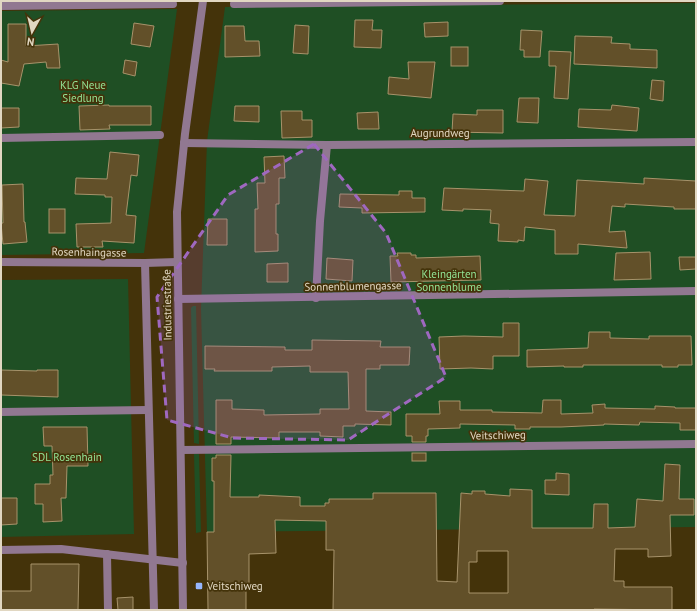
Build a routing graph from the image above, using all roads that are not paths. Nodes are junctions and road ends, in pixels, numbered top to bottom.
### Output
1 (203, 1) edge
2 (500, 1) edge
3 (173, 4) dead end
4 (234, 4) dead end
5 (1, 6) edge
6 (160, 134) dead end
7 (1, 138) edge
8 (696, 142) edge
9 (184, 144) junction
10 (327, 145) junction
11 (1, 262) edge
12 (177, 262) junction
13 (145, 263) junction
14 (696, 291) edge
15 (316, 298) junction
16 (178, 299) junction
17 (148, 410) junction
18 (1, 412) edge
19 (696, 444) edge
20 (181, 450) junction
21 (1, 550) edge
22 (107, 554) junction
23 (152, 559) junction
24 (183, 563) junction
25 (108, 610) edge
26 (154, 610) edge
27 (184, 610) edge

1 - 9 street, Industriestraße
2 - 4 street
3 - 5 street
6 - 7 street
8 - 10 street, Augrundweg
9 - 10 street, Augrundweg
9 - 12 street, Industriestraße
10 - 15 street
11 - 13 street, Rosenhaingasse
12 - 13 street, Rosenhaingasse
12 - 16 street, Industriestraße
13 - 17 street
14 - 15 street, Sonnenblumengasse
15 - 16 street, Sonnenblumengasse
16 - 20 street, Industriestraße
17 - 18 street
17 - 23 street
19 - 20 street, Veitschiweg
20 - 24 street, Industriestraße
21 - 22 street
22 - 23 street
22 - 25 street
23 - 24 street
23 - 26 street
24 - 27 street, Industriestraße

